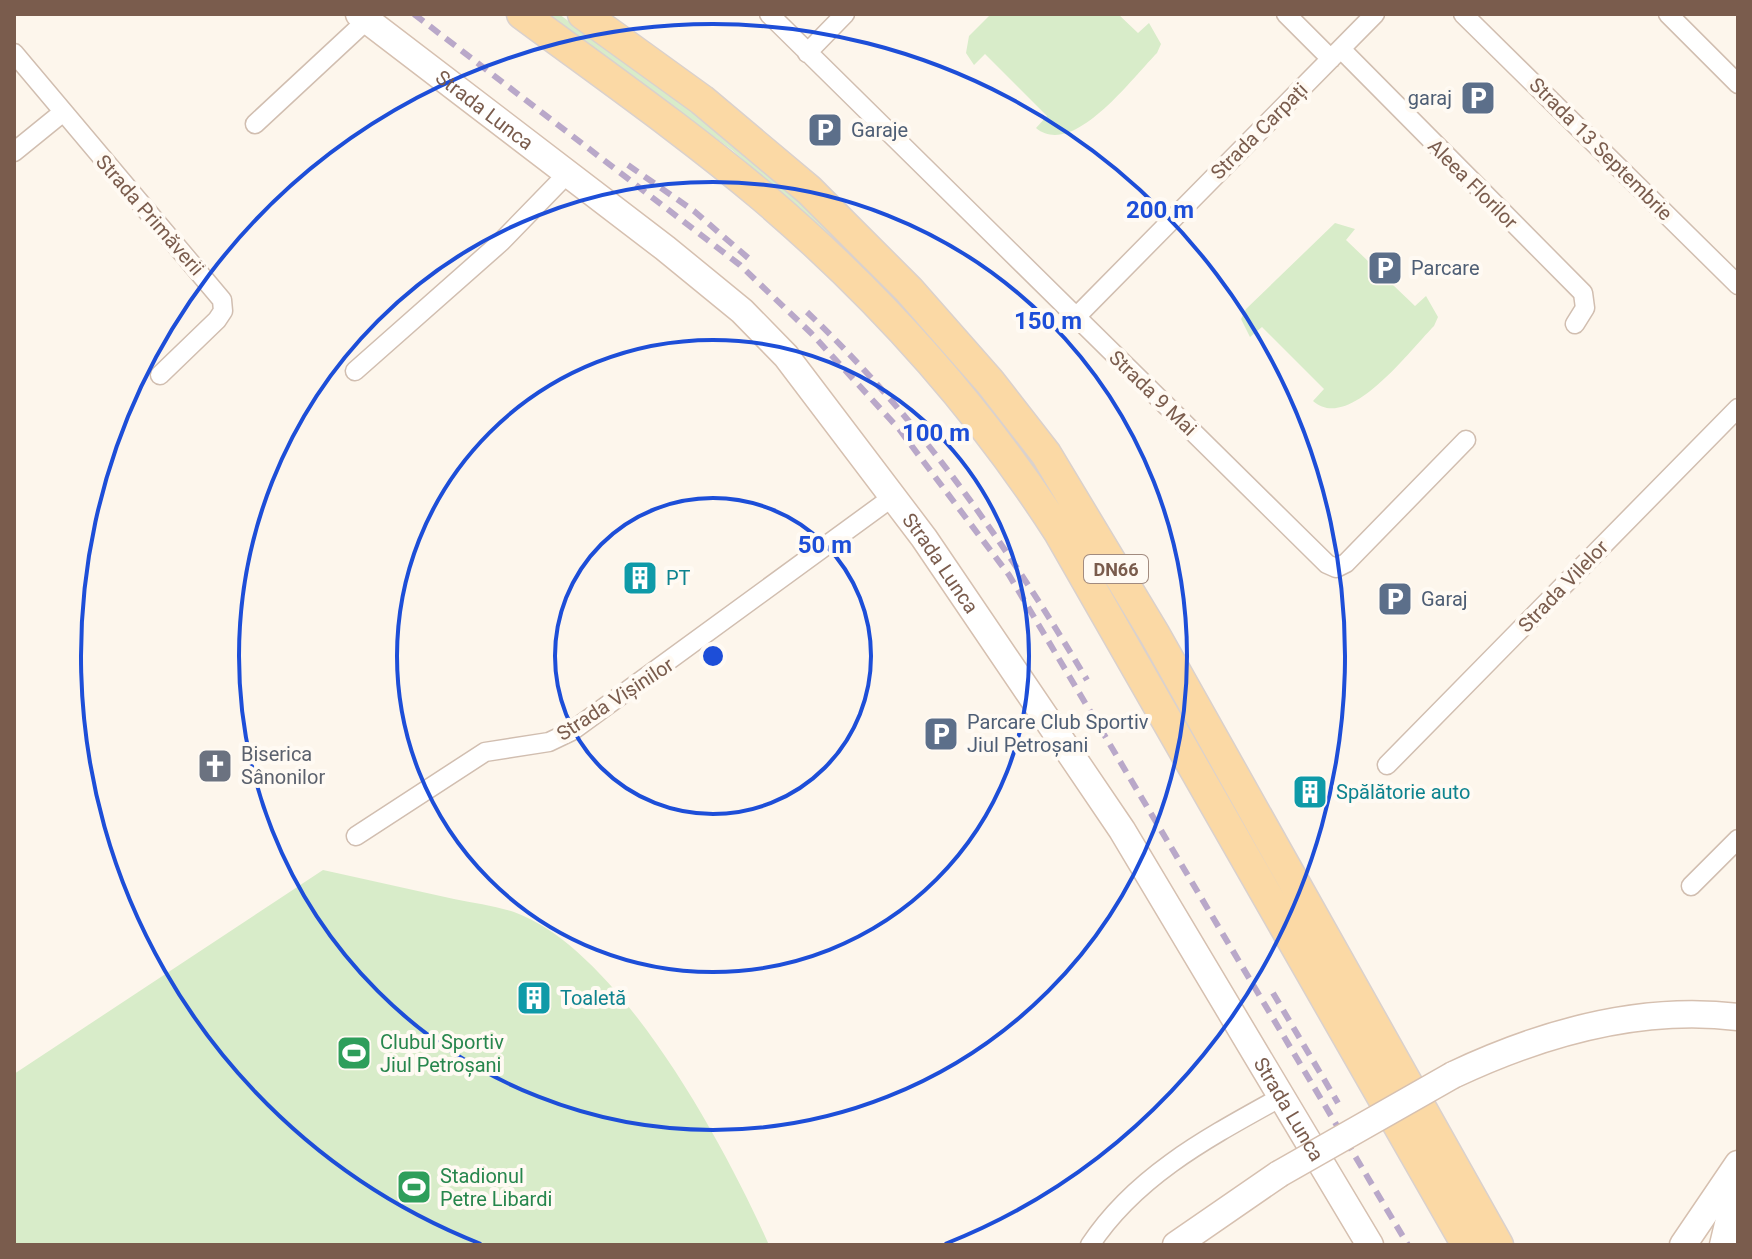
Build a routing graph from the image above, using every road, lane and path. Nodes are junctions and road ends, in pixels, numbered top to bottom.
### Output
1 (522, 14) edge
2 (583, 14) edge
3 (769, 14) edge
4 (845, 14) edge
5 (1286, 14) edge
6 (1375, 14) edge
7 (1463, 14) edge
8 (1668, 14) edge
9 (363, 17) edge
10 (14, 53) edge
11 (807, 53) junction
12 (1336, 54) junction
13 (1738, 84) edge
14 (62, 113) junction
15 (255, 124) dead end
16 (14, 152) edge
17 (568, 173) junction
18 (1738, 285) edge
19 (1076, 317) junction
20 (1575, 324) dead end
21 (355, 371) dead end
22 (160, 375) dead end
23 (1738, 408) edge
24 (1466, 440) dead end
25 (894, 496) junction
26 (1387, 765) dead end
27 (356, 836) dead end
28 (1738, 839) edge
29 (1691, 886) dead end
30 (1738, 1017) edge
31 (1283, 1096) junction
32 (1738, 1164) edge
33 (1738, 1182) edge
34 (1090, 1245) edge
35 (1176, 1245) edge
36 (1370, 1245) edge
37 (1467, 1245) edge
38 (1498, 1245) edge
39 (1683, 1245) edge
40 (1723, 1245) edge

1 - 37 main road, DN66
2 - 38 main road, DN66
3 - 11 street, Strada 9 Mai
4 - 11 street
5 - 12 street, Aleea Florilor
6 - 12 street, Strada Carpați
7 - 18 street, Strada 13 Septembrie
8 - 13 street
9 - 15 street
9 - 17 main road, Strada Lunca
10 - 14 street, Strada Primăverii
11 - 19 street, Strada 9 Mai
12 - 19 street, Strada Carpați
12 - 20 street, Aleea Florilor
14 - 16 street
14 - 22 street, Strada Primăverii
17 - 21 street
17 - 25 main road, Strada Lunca
19 - 24 street, Strada 9 Mai
23 - 26 street, Strada Vilelor
25 - 27 street, Strada Vișinilor
25 - 31 main road, Strada Lunca
28 - 29 street
30 - 35 main road, bridge
31 - 34 street
31 - 36 main road, Strada Lunca
32 - 39 main road
33 - 40 main road

